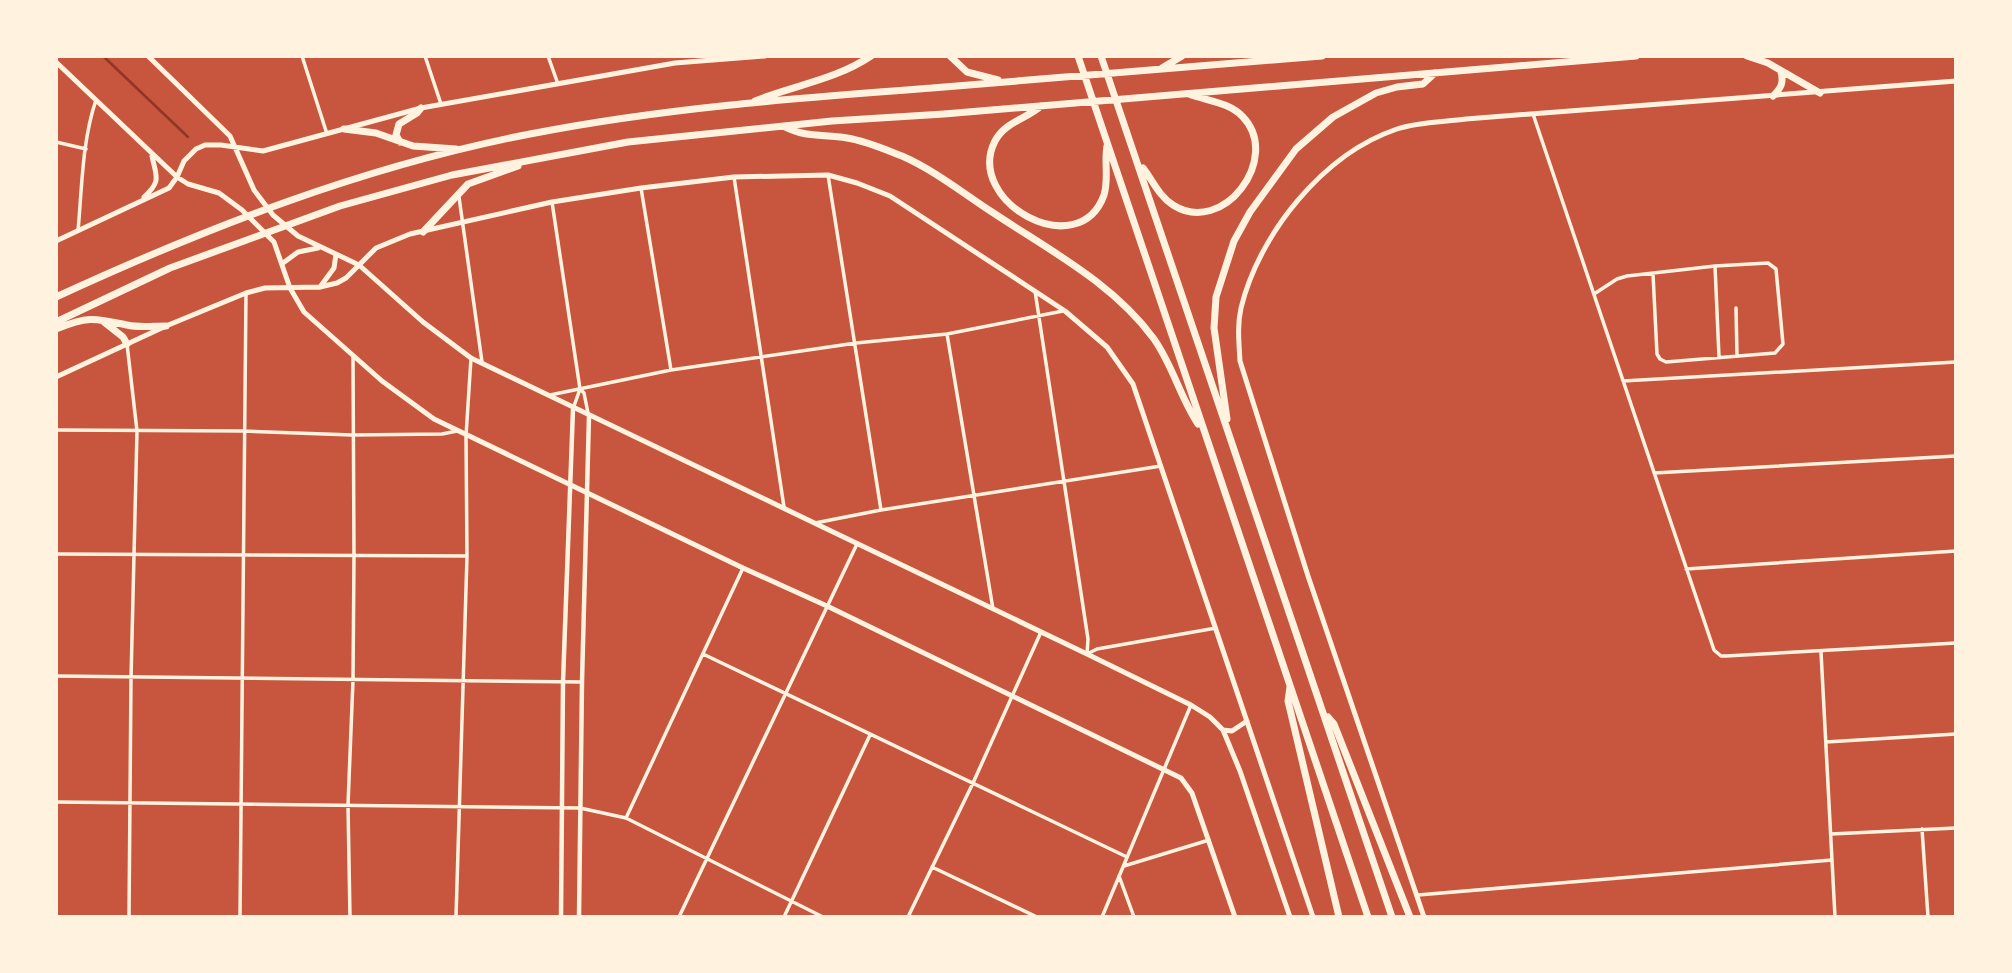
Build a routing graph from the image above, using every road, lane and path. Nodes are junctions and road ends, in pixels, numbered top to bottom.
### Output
1 (148, 56) edge
2 (302, 56) edge
3 (425, 56) edge
4 (548, 56) edge
5 (673, 56) edge
6 (765, 56) edge
7 (871, 56) edge
8 (950, 56) edge
9 (1078, 56) edge
10 (1101, 56) edge
11 (1182, 56) edge
12 (1322, 56) edge
13 (1636, 56) edge
14 (1747, 56) edge
15 (56, 62) edge
16 (675, 64) junction
17 (1160, 69) junction
18 (1781, 72) junction
19 (1435, 73) junction
20 (1956, 80) edge
21 (1006, 82) junction
22 (558, 84) junction
23 (1185, 93) junction
24 (1820, 93) junction
25 (1773, 96) junction
26 (96, 100) junction
27 (441, 104) junction
28 (746, 104) junction
29 (1042, 105) junction
30 (421, 108) junction
31 (1533, 114) junction
32 (785, 126) junction
33 (344, 129) junction
34 (327, 134) junction
35 (56, 142) edge
36 (401, 143) junction
37 (1107, 146) junction
38 (237, 148) junction
39 (86, 149) junction
40 (460, 150) junction
41 (152, 155) junction
42 (531, 160) junction
43 (1138, 162) junction
44 (828, 175) junction
45 (177, 177) junction
46 (734, 177) junction
47 (641, 188) junction
48 (458, 195) junction
49 (139, 201) junction
50 (552, 202) junction
51 (461, 222) junction
52 (78, 231) junction
53 (423, 232) junction
54 (56, 241) edge
55 (321, 248) junction
56 (336, 254) junction
57 (282, 263) junction
58 (359, 265) junction
59 (1715, 265) junction
60 (1653, 274) junction
61 (320, 287) junction
62 (290, 288) junction
63 (1035, 291) junction
64 (246, 293) junction
65 (1594, 295) junction
66 (56, 297) edge
67 (1736, 308) dead end
68 (1065, 311) junction
69 (1038, 316) junction
70 (97, 318) junction
71 (56, 321) edge
72 (166, 326) junction
73 (56, 329) edge
74 (947, 334) junction
75 (856, 343) junction
76 (127, 344) junction
77 (353, 355) junction
78 (1737, 356) junction
79 (1719, 357) junction
80 (471, 358) junction
81 (762, 358) junction
82 (1956, 362) edge
83 (482, 364) junction
84 (671, 370) junction
85 (56, 377) edge
86 (1623, 381) junction
87 (580, 388) junction
88 (546, 396) junction
89 (573, 408) junction
90 (589, 416) junction
91 (1228, 427) junction
92 (56, 430) edge
93 (1202, 430) junction
94 (137, 431) junction
95 (243, 431) junction
96 (457, 431) junction
97 (352, 435) junction
98 (466, 436) junction
99 (1956, 456) edge
100 (1161, 466) junction
101 (1654, 473) junction
102 (1065, 481) junction
103 (570, 485) junction
104 (586, 492) junction
105 (974, 496) junction
106 (784, 510) junction
107 (881, 510) junction
108 (814, 523) junction
109 (857, 544) junction
110 (1956, 551) edge
111 (56, 554) edge
112 (134, 554) junction
113 (244, 555) junction
114 (354, 556) junction
115 (467, 556) junction
116 (743, 568) junction
117 (1686, 569) junction
118 (827, 606) junction
119 (993, 609) junction
120 (1216, 628) junction
121 (1041, 632) junction
122 (1956, 643) edge
123 (1821, 652) junction
124 (703, 654) junction
125 (1087, 654) junction
126 (56, 676) edge
127 (131, 679) junction
128 (243, 680) junction
129 (353, 680) junction
130 (462, 680) junction
131 (564, 682) junction
132 (582, 682) junction
133 (1290, 687) junction
134 (786, 693) junction
135 (1012, 695) junction
136 (1191, 705) junction
137 (1324, 712) junction
138 (1247, 721) junction
139 (1223, 730) junction
140 (1956, 734) edge
141 (870, 735) junction
142 (1826, 742) junction
143 (1164, 768) junction
144 (973, 783) junction
145 (56, 802) edge
146 (130, 803) junction
147 (241, 804) junction
148 (348, 805) junction
149 (459, 807) junction
150 (562, 808) junction
151 (580, 808) junction
152 (626, 818) junction
153 (1956, 828) edge
154 (1922, 829) junction
155 (1831, 834) junction
156 (1209, 840) junction
157 (1127, 857) junction
158 (706, 860) junction
159 (1832, 860) junction
160 (1123, 866) junction
161 (932, 867) junction
162 (1119, 876) junction
163 (1418, 895) junction
164 (791, 902) junction
165 (128, 917) edge
166 (240, 917) edge
167 (350, 917) edge
168 (456, 917) edge
169 (561, 917) edge
170 (579, 917) edge
171 (679, 917) edge
172 (784, 917) edge
173 (823, 917) edge
174 (908, 917) edge
175 (1037, 917) edge
176 (1102, 917) edge
177 (1134, 917) edge
178 (1235, 917) edge
179 (1290, 917) edge
180 (1313, 917) edge
181 (1339, 917) edge
182 (1368, 917) edge
183 (1392, 917) edge
184 (1409, 917) edge
185 (1424, 917) edge
186 (1835, 917) edge
187 (1928, 917) edge

1 - 38 main road
2 - 34 street
3 - 27 street
4 - 22 street
5 - 16 street
6 - 16 main road
7 - 28 highway
8 - 21 highway
9 - 37 highway
10 - 43 highway
11 - 17 highway
12 - 17 highway
13 - 19 highway
14 - 18 highway
15 - 26 main road
16 - 22 main road
17 - 21 highway
18 - 24 highway
18 - 25 highway
19 - 23 highway
19 - 91 highway
20 - 24 main road
21 - 28 highway
22 - 27 main road
23 - 29 highway
23 - 43 highway
24 - 25 main road
25 - 31 main road
26 - 39 street
26 - 41 main road
27 - 30 main road
28 - 40 highway
29 - 32 highway
29 - 37 highway
30 - 33 main road
30 - 36 highway
31 - 65 street
31 - 163 main road
32 - 42 highway
32 - 93 highway
33 - 34 main road
33 - 36 highway
34 - 38 main road
35 - 39 street
36 - 40 highway
37 - 93 highway
38 - 45 main road
38 - 55 main road
39 - 52 street
40 - 66 highway
41 - 45 main road
41 - 49 main road
42 - 48 highway
42 - 71 highway
43 - 91 highway
44 - 46 main road
44 - 63 main road
44 - 75 street
45 - 49 main road
45 - 57 main road
46 - 47 main road
46 - 81 street
47 - 50 main road
47 - 84 street
48 - 51 street
48 - 53 highway
49 - 52 main road
50 - 51 main road
50 - 87 street
51 - 53 main road
51 - 83 street
52 - 54 main road
53 - 58 main road
55 - 56 main road
55 - 57 main road
56 - 58 main road
56 - 61 main road
57 - 62 main road
58 - 61 main road
58 - 80 main road
59 - 60 street
59 - 78 street
59 - 79 street
60 - 65 street
60 - 79 street
61 - 62 main road
62 - 64 main road
62 - 77 main road
63 - 68 main road
63 - 69 street
64 - 72 main road
64 - 95 street
65 - 86 street
67 - 78 street
68 - 69 street
68 - 100 main road
69 - 74 street
69 - 102 street
70 - 72 highway
70 - 73 highway
70 - 76 highway
72 - 76 main road
74 - 75 street
74 - 105 street
75 - 81 street
75 - 107 street
76 - 85 main road
76 - 94 street
77 - 96 main road
77 - 97 street
78 - 79 street
80 - 83 main road
80 - 98 street
81 - 84 street
81 - 106 street
82 - 86 street
83 - 88 main road
84 - 87 street
86 - 101 street
87 - 88 street
87 - 89 street
87 - 90 street
88 - 89 main road
89 - 90 main road
89 - 103 street
90 - 104 street
90 - 106 main road
91 - 137 highway
92 - 94 street
93 - 133 highway
94 - 95 street
94 - 112 street
95 - 97 street
95 - 113 street
96 - 97 street
96 - 98 main road
97 - 114 street
98 - 103 main road
98 - 115 street
99 - 101 street
100 - 102 street
100 - 120 main road
101 - 117 street
102 - 105 street
102 - 125 street
103 - 104 main road
103 - 131 street
104 - 116 main road
104 - 132 street
105 - 107 street
105 - 119 street
106 - 108 main road
107 - 108 street
108 - 109 main road
109 - 118 street
109 - 119 main road
110 - 117 street
111 - 112 street
112 - 113 street
112 - 127 street
113 - 114 street
113 - 128 street
114 - 115 street
114 - 129 street
115 - 130 street
116 - 118 main road
116 - 124 street
117 - 123 street
118 - 134 street
118 - 135 main road
119 - 121 main road
120 - 125 street
120 - 138 main road
121 - 125 main road
121 - 135 street
122 - 123 street
123 - 142 street
124 - 134 street
124 - 152 street
125 - 136 main road
126 - 127 street
127 - 128 street
127 - 146 street
128 - 129 street
128 - 147 street
129 - 130 street
129 - 148 street
130 - 131 street
130 - 149 street
131 - 132 street
131 - 150 street
132 - 151 street
133 - 181 highway
133 - 182 highway
134 - 141 street
134 - 158 street
135 - 143 main road
135 - 144 street
136 - 139 main road
136 - 143 street
137 - 183 highway
137 - 184 highway
138 - 139 main road
138 - 180 main road
139 - 179 main road
140 - 142 street
141 - 144 street
141 - 164 street
142 - 155 street
143 - 156 main road
143 - 157 street
144 - 157 street
144 - 161 street
145 - 146 street
146 - 147 street
146 - 165 street
147 - 148 street
147 - 166 street
148 - 149 street
148 - 167 street
149 - 150 street
149 - 168 street
150 - 151 street
150 - 169 street
151 - 152 street
151 - 170 street
152 - 158 street
153 - 154 street
154 - 155 street
154 - 187 street
155 - 159 street
156 - 160 street
156 - 178 main road
157 - 160 street
158 - 164 street
158 - 171 street
159 - 163 street
159 - 186 street
160 - 162 street
161 - 174 street
161 - 175 street
162 - 176 street
162 - 177 street
163 - 185 main road
164 - 172 street
164 - 173 street

